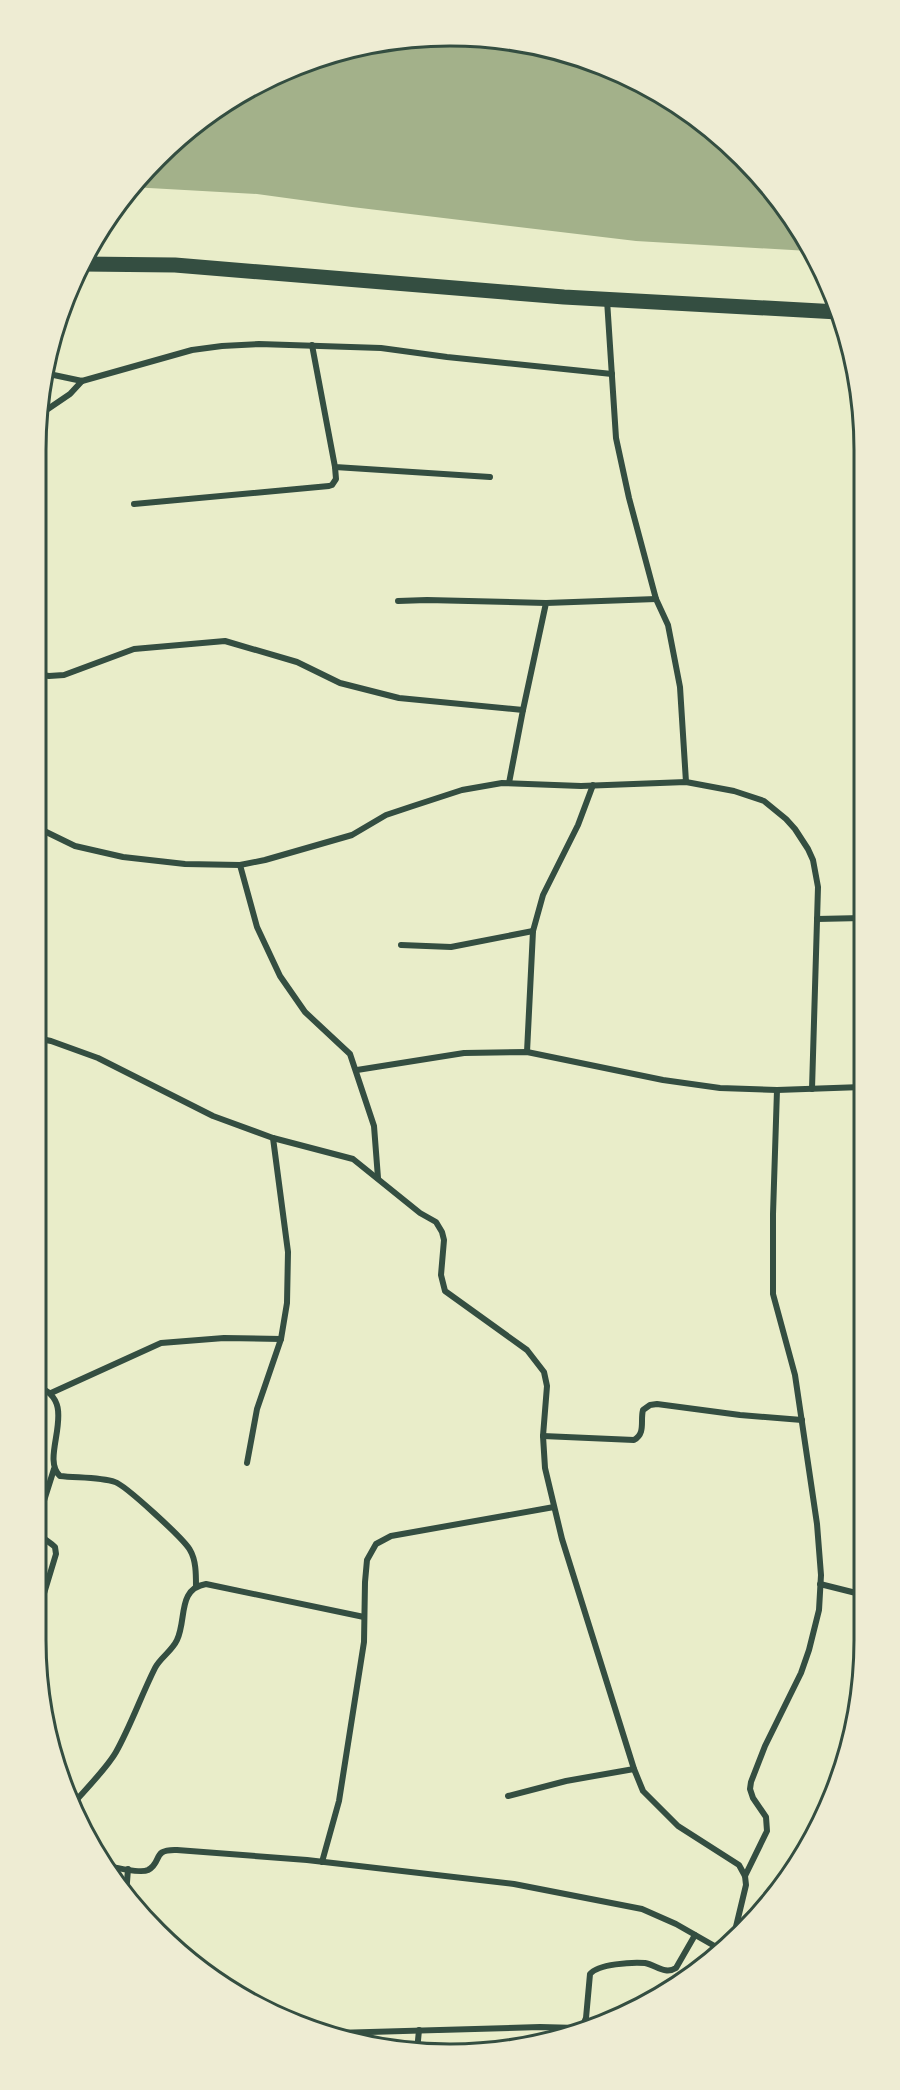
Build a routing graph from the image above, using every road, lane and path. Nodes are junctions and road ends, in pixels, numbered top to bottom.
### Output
1 (92, 264) edge
2 (607, 299) junction
3 (829, 311) edge
4 (312, 345) junction
5 (612, 374) junction
6 (53, 375) edge
7 (82, 381) junction
8 (49, 408) edge
9 (335, 467) junction
10 (490, 477) dead end
11 (134, 504) dead end
12 (656, 599) junction
13 (398, 602) dead end
14 (546, 603) junction
15 (46, 676) edge
16 (523, 710) junction
17 (686, 782) junction
18 (509, 783) junction
19 (593, 785) junction
20 (46, 832) edge
21 (240, 865) junction
22 (854, 918) edge
23 (817, 919) junction
24 (533, 931) junction
25 (401, 945) dead end
26 (46, 1040) edge
27 (527, 1052) junction
28 (357, 1070) junction
29 (854, 1087) edge
30 (812, 1089) junction
31 (777, 1090) junction
32 (273, 1138) junction
33 (378, 1178) junction
34 (281, 1339) junction
35 (46, 1391) edge
36 (51, 1394) junction
37 (802, 1420) junction
38 (543, 1436) junction
39 (247, 1463) dead end
40 (54, 1469) junction
41 (46, 1494) edge
42 (554, 1507) junction
43 (46, 1540) edge
44 (820, 1584) junction
45 (196, 1586) junction
46 (46, 1587) edge
47 (854, 1592) edge
48 (364, 1617) junction
49 (634, 1769) junction
50 (508, 1796) dead end
51 (79, 1797) edge
52 (322, 1862) junction
53 (117, 1867) edge
54 (128, 1869) junction
55 (745, 1876) junction
56 (127, 1882) edge
57 (737, 1923) edge
58 (695, 1935) junction
59 (713, 1945) edge
60 (585, 2020) edge
61 (562, 2028) edge
62 (418, 2030) junction
63 (366, 2035) edge
64 (417, 2042) edge

1 - 2 main road
2 - 3 main road
2 - 5 street
4 - 5 street
4 - 7 street
4 - 9 street
5 - 12 street
6 - 7 street
7 - 8 street
9 - 10 street
9 - 11 street
12 - 14 street
12 - 17 street
13 - 14 street
14 - 16 street
15 - 16 street
16 - 18 street
17 - 19 street
17 - 23 street
18 - 19 street
18 - 21 street
19 - 24 street
20 - 21 street
21 - 28 street
22 - 23 street
23 - 30 street
24 - 25 street
24 - 27 street
26 - 32 street
27 - 28 street
27 - 31 street
28 - 33 street
29 - 30 street
30 - 31 street
31 - 37 street
32 - 33 street
32 - 34 street
33 - 38 street
34 - 36 street
34 - 39 street
35 - 36 street
36 - 40 street
37 - 38 street
37 - 44 street
38 - 42 street
40 - 41 street
40 - 45 street
42 - 48 street
42 - 49 street
43 - 46 street
44 - 47 street
44 - 55 street
45 - 48 street
45 - 51 street
48 - 52 street
49 - 50 street
49 - 55 street
52 - 54 street
52 - 58 street
53 - 54 street
54 - 56 street
55 - 57 street
58 - 59 street
58 - 60 street
61 - 62 street
62 - 63 street
62 - 64 street

